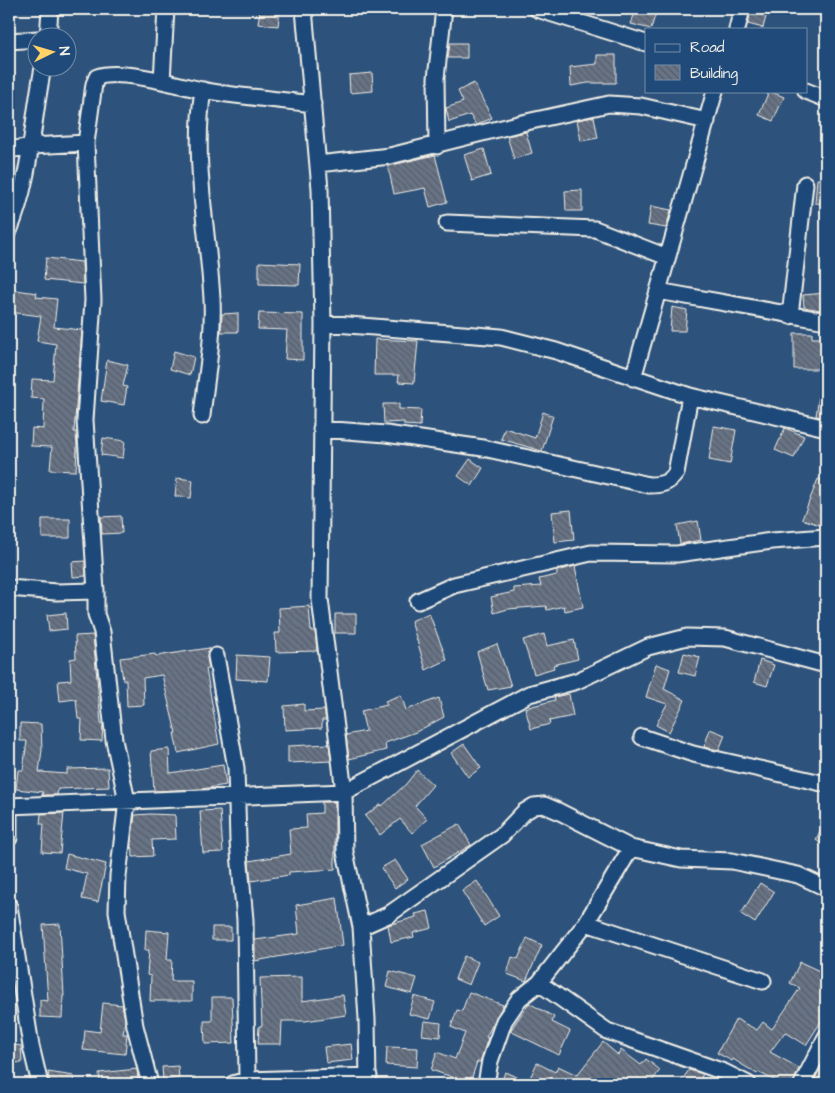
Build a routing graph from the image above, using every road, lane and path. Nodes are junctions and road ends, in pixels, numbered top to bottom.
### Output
1 (50, 9) edge
2 (166, 9) edge
3 (304, 9) edge
4 (444, 9) edge
5 (536, 9) edge
6 (742, 9) edge
7 (49, 28) edge
8 (737, 28) edge
9 (28, 40) edge
10 (9, 41) edge
11 (645, 43) edge
12 (42, 78) edge
13 (162, 81) junction
14 (203, 90) junction
15 (716, 92) edge
16 (808, 92) edge
17 (826, 99) edge
18 (312, 104) junction
19 (707, 121) junction
20 (86, 143) junction
21 (32, 146) junction
22 (437, 146) junction
23 (9, 150) edge
24 (318, 164) junction
25 (805, 184) dead end
26 (447, 223) dead end
27 (9, 231) edge
28 (667, 257) junction
29 (658, 290) junction
30 (790, 316) junction
31 (826, 321) edge
32 (322, 323) junction
33 (633, 378) junction
34 (690, 396) junction
35 (202, 416) dead end
36 (826, 428) edge
37 (321, 429) junction
38 (826, 538) edge
39 (9, 588) edge
40 (96, 591) junction
41 (418, 601) dead end
42 (216, 656) dead end
43 (826, 665) edge
44 (642, 737) dead end
45 (826, 784) edge
46 (344, 792) junction
47 (237, 796) junction
48 (126, 802) junction
49 (9, 806) edge
50 (9, 815) edge
51 (9, 838) edge
52 (631, 848) junction
53 (826, 888) edge
54 (9, 906) edge
55 (586, 923) junction
56 (362, 927) junction
57 (763, 982) dead end
58 (540, 983) junction
59 (826, 1037) edge
60 (719, 1078) edge
61 (368, 1080) edge
62 (240, 1082) edge
63 (40, 1084) edge
64 (150, 1084) edge
65 (486, 1084) edge
66 (748, 1084) edge
67 (802, 1084) edge

1 - 7 street
2 - 13 street
3 - 18 street
4 - 22 street
5 - 11 street
6 - 8 street
9 - 10 street
12 - 21 street
13 - 14 street
13 - 20 street
14 - 18 street
14 - 35 street
15 - 19 street
16 - 17 street
18 - 24 street
19 - 22 street
19 - 28 street
20 - 21 street
20 - 40 street
21 - 23 street
21 - 27 street
22 - 24 street
24 - 32 street
25 - 30 street
26 - 28 street
28 - 29 street
29 - 30 street
29 - 33 street
30 - 31 street
32 - 33 street
32 - 37 street
33 - 34 street
34 - 36 street
34 - 37 street
37 - 46 street
38 - 41 street
39 - 40 street
40 - 48 street
42 - 47 street
43 - 46 street
44 - 45 street
46 - 47 street
46 - 56 street
47 - 48 street
47 - 62 street
48 - 49 street
48 - 64 street
50 - 51 street
52 - 53 street
52 - 55 street
52 - 56 street
54 - 63 street
55 - 57 street
55 - 58 street
56 - 61 street
58 - 60 street
58 - 65 street
59 - 67 street
60 - 66 street
61 - 62 street

